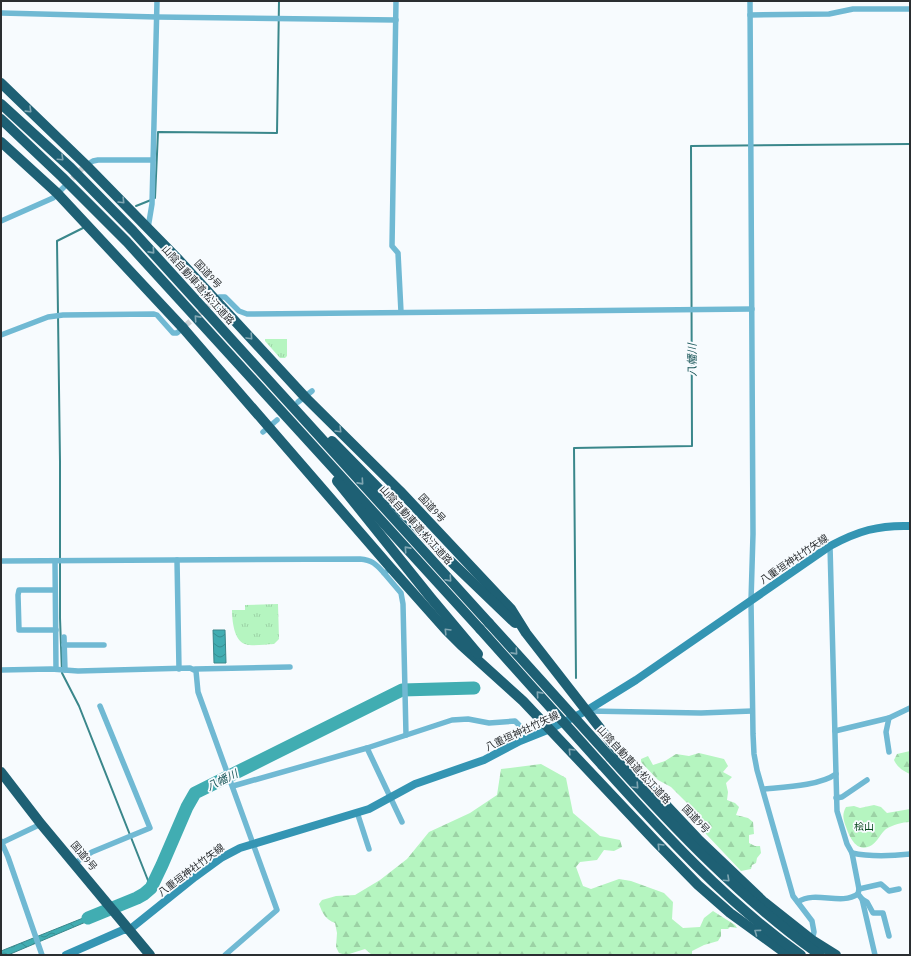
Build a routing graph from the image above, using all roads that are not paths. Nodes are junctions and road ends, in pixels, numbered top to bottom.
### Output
1 (157, 1) edge
2 (396, 1) edge
3 (750, 1) edge
4 (910, 8) edge
5 (1, 12) edge
6 (750, 14) junction
7 (157, 17) junction
8 (396, 20) junction
9 (1, 83) edge
10 (1, 104) edge
11 (1, 119) edge
12 (1, 142) edge
13 (153, 160) junction
14 (85, 166) junction
15 (61, 190) junction
16 (1, 221) edge
17 (148, 228) junction
18 (215, 301) junction
19 (752, 309) junction
20 (400, 312) junction
21 (185, 327) junction
22 (1, 335) edge
23 (236, 361) junction
24 (281, 393) junction
25 (910, 526) edge
26 (830, 546) junction
27 (177, 560) junction
28 (1, 561) edge
29 (58, 561) junction
30 (387, 570) junction
31 (55, 590) junction
32 (751, 601) junction
33 (484, 626) junction
34 (56, 630) junction
35 (526, 633) junction
36 (64, 637) dead end
37 (64, 645) junction
38 (104, 645) dead end
39 (290, 667) dead end
40 (178, 668) junction
41 (61, 669) junction
42 (1, 670) edge
43 (195, 670) junction
44 (503, 683) junction
45 (100, 706) dead end
46 (910, 708) edge
47 (586, 711) junction
48 (752, 711) junction
49 (889, 718) junction
50 (550, 729) junction
51 (835, 731) junction
52 (406, 735) junction
53 (520, 741) junction
54 (367, 748) junction
55 (888, 752) dead end
56 (1, 772) edge
57 (836, 774) junction
58 (867, 780) dead end
59 (233, 786) junction
60 (763, 789) junction
61 (389, 798) junction
62 (836, 798) junction
63 (357, 812) junction
64 (402, 822) dead end
65 (41, 824) junction
66 (1, 843) edge
67 (254, 843) junction
68 (369, 848) dead end
69 (852, 853) junction
70 (910, 854) edge
71 (75, 863) junction
72 (899, 890) dead end
73 (858, 891) junction
74 (862, 899) junction
75 (798, 902) junction
76 (129, 930) junction
77 (889, 936) dead end
78 (812, 940) junction
79 (42, 955) edge
80 (66, 955) edge
81 (150, 955) edge
82 (225, 955) edge
83 (788, 955) edge
84 (801, 955) edge
85 (820, 955) edge
86 (836, 955) edge
87 (875, 955) edge

1 - 7 street
2 - 8 street
3 - 6 street
4 - 6 street
5 - 7 street
6 - 19 street
7 - 8 street
7 - 13 street
8 - 20 street
9 -> 14 highway, 国道9号
10 -> 24 highway, 山陰自動車道;松江道路
23 -> 11 highway, 山陰自動車道;松江道路
12 - 15 highway
13 - 14 street
13 - 17 street
14 -> 17 highway, 国道9号
15 - 16 street
15 - 21 highway
17 - 18 highway, 国道9号
18 - 20 street
18 -> 35 highway, 国道9号
19 - 20 street
19 - 32 street
21 - 22 street
21 - 30 highway
33 -> 23 highway, 山陰自動車道;松江道路
23 - 44 highway
24 -> 33 highway, 山陰自動車道;松江道路
24 - 35 highway
25 - 26 main road, 八重垣神社竹矢線
26 - 32 main road, 八重垣神社竹矢線
26 - 51 street
27 - 29 street
27 - 30 street
27 - 40 street
28 - 29 street
29 - 31 street
44 -> 30 highway
30 - 52 street
31 - 34 street
31 - 34 street
32 - 47 main road, 八重垣神社竹矢線
32 - 48 street
84 -> 33 highway, 山陰自動車道;松江道路, bridge
33 -> 85 highway, 山陰自動車道;松江道路, bridge
34 - 41 street
35 - 47 highway, 国道9号
36 - 37 street
37 - 38 street
37 - 41 street
39 - 43 street
40 - 41 street
40 - 43 street
41 - 42 street
43 - 59 street
44 - 50 highway
45 - 71 street
46 - 49 street
47 - 48 street
47 - 50 main road, 八重垣神社竹矢線
47 - 78 highway, 国道9号
48 - 60 street
49 - 51 street
49 - 55 street
50 - 53 main road, 八重垣神社竹矢線
83 -> 50 highway
51 - 57 street
52 - 53 street
52 - 54 street
53 - 61 main road, 八重垣神社竹矢線
54 - 59 street
54 - 61 street
56 - 65 highway, 国道9号
57 - 60 street
57 - 62 street
58 - 62 street
59 - 67 street
60 - 75 street
61 - 63 main road, 八重垣神社竹矢線
61 - 64 street
62 - 69 street
63 - 67 main road, 八重垣神社竹矢線
63 - 68 street
65 - 66 street
65 - 71 highway, 国道9号
66 - 79 street
67 - 76 main road, 八重垣神社竹矢線
67 - 82 street
69 - 70 street
69 - 73 street
71 - 76 highway, 国道9号
72 - 73 street
73 - 74 street
73 - 75 street
74 - 77 street
74 - 87 street
75 - 78 street
76 - 80 main road
76 - 81 highway, 国道9号
78 - 86 highway, 国道9号

